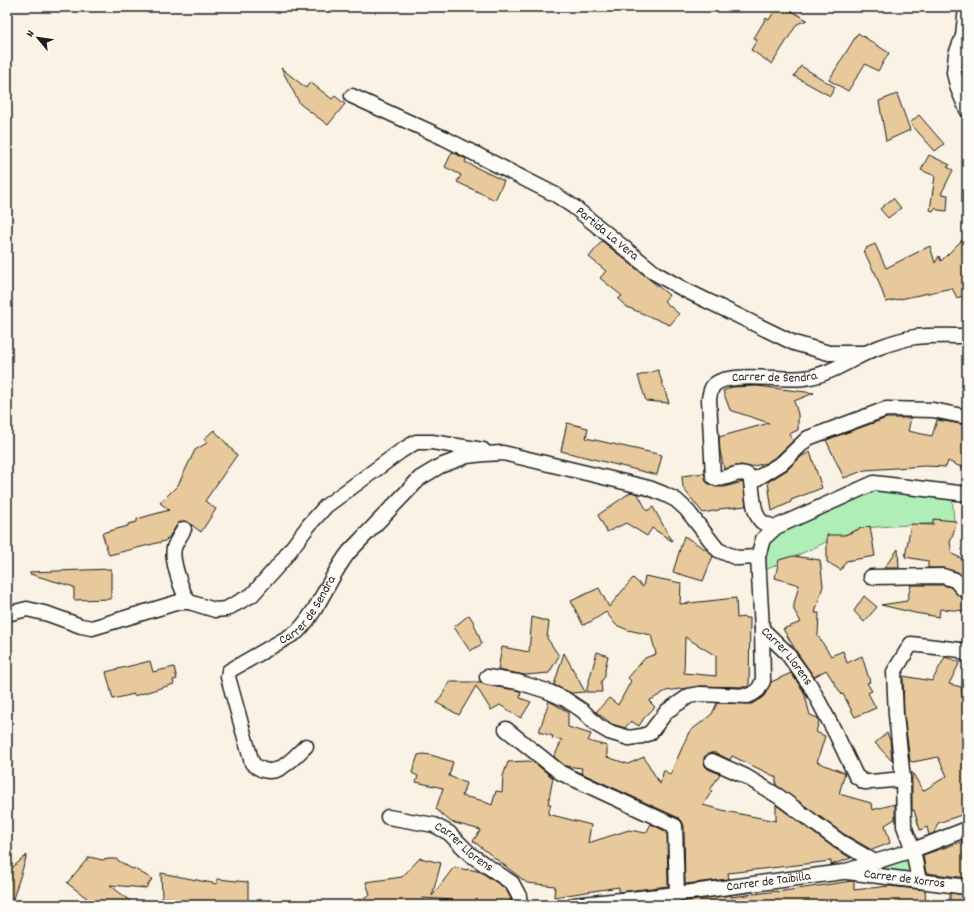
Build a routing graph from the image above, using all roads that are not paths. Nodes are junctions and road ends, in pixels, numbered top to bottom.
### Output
1 (966, 7) edge
2 (352, 96) dead end
3 (967, 110) edge
4 (967, 336) edge
5 (865, 353) junction
6 (967, 417) edge
7 (503, 453) junction
8 (751, 482) junction
9 (967, 494) edge
10 (776, 527) junction
11 (184, 528) dead end
12 (758, 556) junction
13 (871, 578) dead end
14 (967, 591) edge
15 (189, 602) junction
16 (7, 614) edge
17 (762, 629) junction
18 (967, 655) edge
19 (487, 677) dead end
20 (506, 729) dead end
21 (306, 746) dead end
22 (712, 761) dead end
23 (903, 779) junction
24 (388, 817) dead end
25 (967, 829) edge
26 (912, 850) junction
27 (875, 862) junction
28 (843, 872) junction
29 (919, 881) junction
30 (967, 888) edge
31 (677, 894) junction
32 (520, 905) edge
33 (574, 905) edge

1 - 3 street
2 - 5 street, Partida La Vera
4 - 5 street, Carrer de Sendra
5 - 8 street, Carrer de Sendra
6 - 8 street
7 - 12 street, Carrer de Sendra
7 - 15 street, Carrer de Sendra
7 - 21 street, Carrer de Sendra
8 - 10 street
9 - 10 street
10 - 12 street
11 - 15 street
12 - 17 street
13 - 14 street
15 - 16 street, Carrer de Sendra
17 - 19 street, Carrer Llorens
17 - 23 street, Carrer Llorens
18 - 23 street
20 - 31 street
22 - 27 street
23 - 26 street
24 - 32 street, Carrer Llorens
25 - 26 street
26 - 27 street
26 - 29 street
27 - 28 street
28 - 29 street, Carrer de Xorros
28 - 31 street, Carrer de Taibilla
29 - 30 street, Carrer de Xorros
31 - 33 street, Carrer de Taibilla

